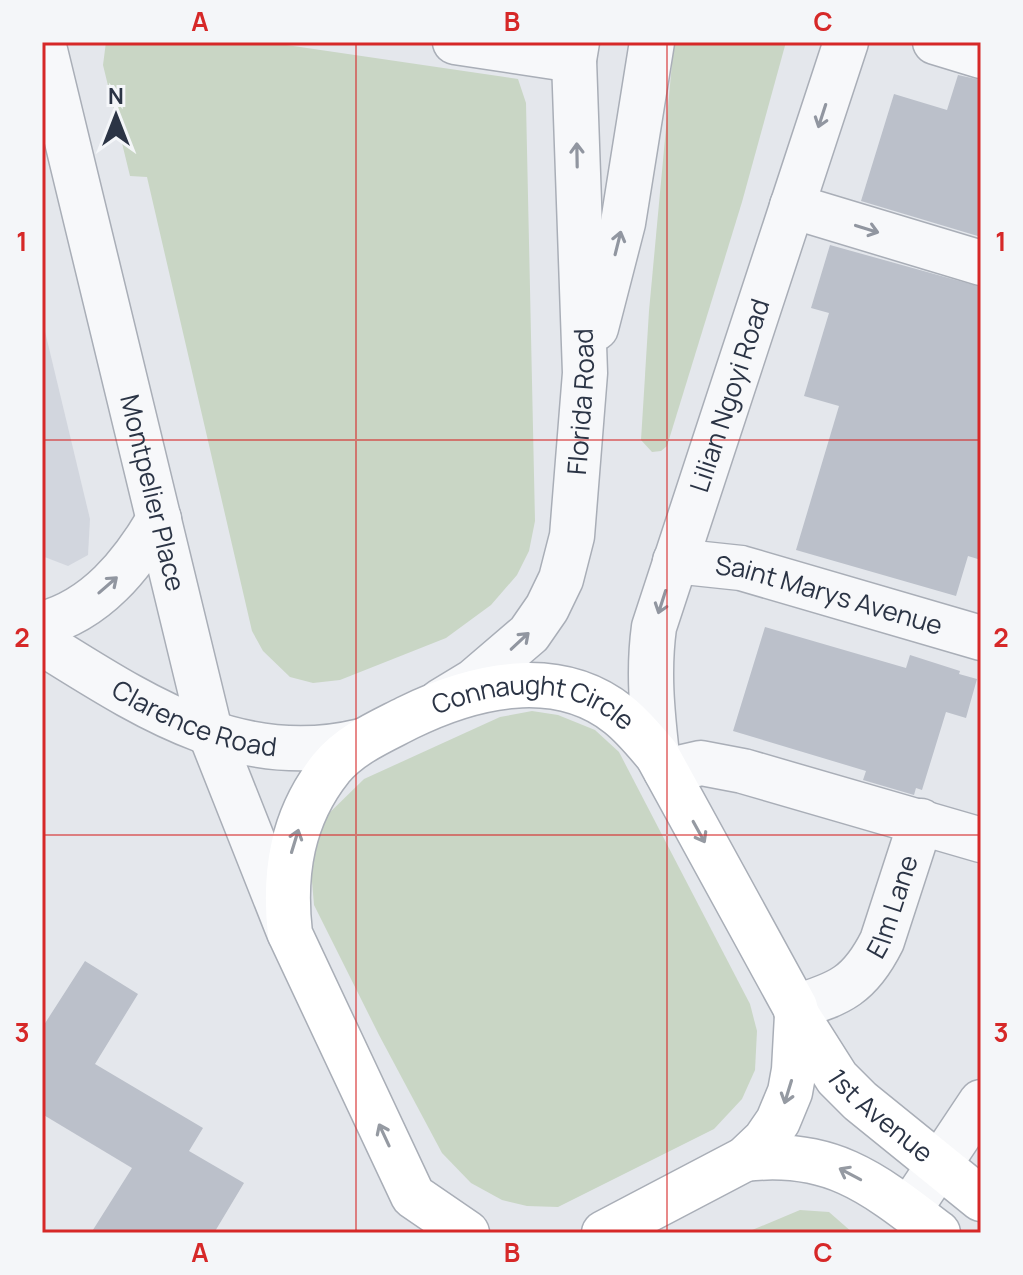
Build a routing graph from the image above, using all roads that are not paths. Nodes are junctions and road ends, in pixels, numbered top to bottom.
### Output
1 (43, 42) edge
2 (455, 42) edge
3 (652, 42) edge
4 (935, 42) edge
5 (843, 47) edge
6 (576, 51) edge
7 (981, 56) edge
8 (792, 206) junction
9 (981, 263) edge
10 (585, 373) junction
11 (159, 519) junction
12 (675, 561) junction
13 (42, 624) edge
14 (981, 638) edge
15 (42, 643) edge
16 (435, 704) junction
17 (211, 735) junction
18 (361, 741) junction
19 (661, 763) junction
20 (921, 821) junction
21 (981, 840) edge
22 (290, 934) junction
23 (796, 1011) junction
24 (981, 1102) edge
25 (745, 1159) junction
26 (940, 1167) junction
27 (981, 1199) edge
28 (420, 1215) edge
29 (923, 1222) edge
30 (467, 1233) edge
31 (604, 1233) edge

1 - 11 street, Montpelier Place
2 - 6 street
10 -> 3 street
4 - 7 street
5 -> 8 street, Lilian Ngoyi Road
10 -> 6 street, Florida Road
8 -> 9 street
8 - 12 street, Lilian Ngoyi Road
16 -> 10 street, Florida Road
13 -> 11 street
11 - 17 street, Montpelier Place
12 - 14 street, Saint Marys Avenue
12 -> 19 street, Lilian Ngoyi Road
15 - 17 street, Clarence Road
16 - 18 main road, Connaught Circle
16 - 19 main road, Connaught Circle
17 - 18 street, Clarence Road
17 - 22 street, Montpelier Place
22 -> 18 main road, Connaught Circle
19 - 20 street
19 -> 23 main road, Connaught Circle
20 - 21 street, Elm Lane
20 - 23 street, Elm Lane
28 -> 22 main road, Connaught Circle
23 -> 25 main road
23 - 26 main road, 1st Avenue
24 - 26 street
29 -> 25 main road
25 - 31 main road
26 - 27 main road, 1st Avenue
26 - 29 street
28 - 30 main road, Connaught Circle

